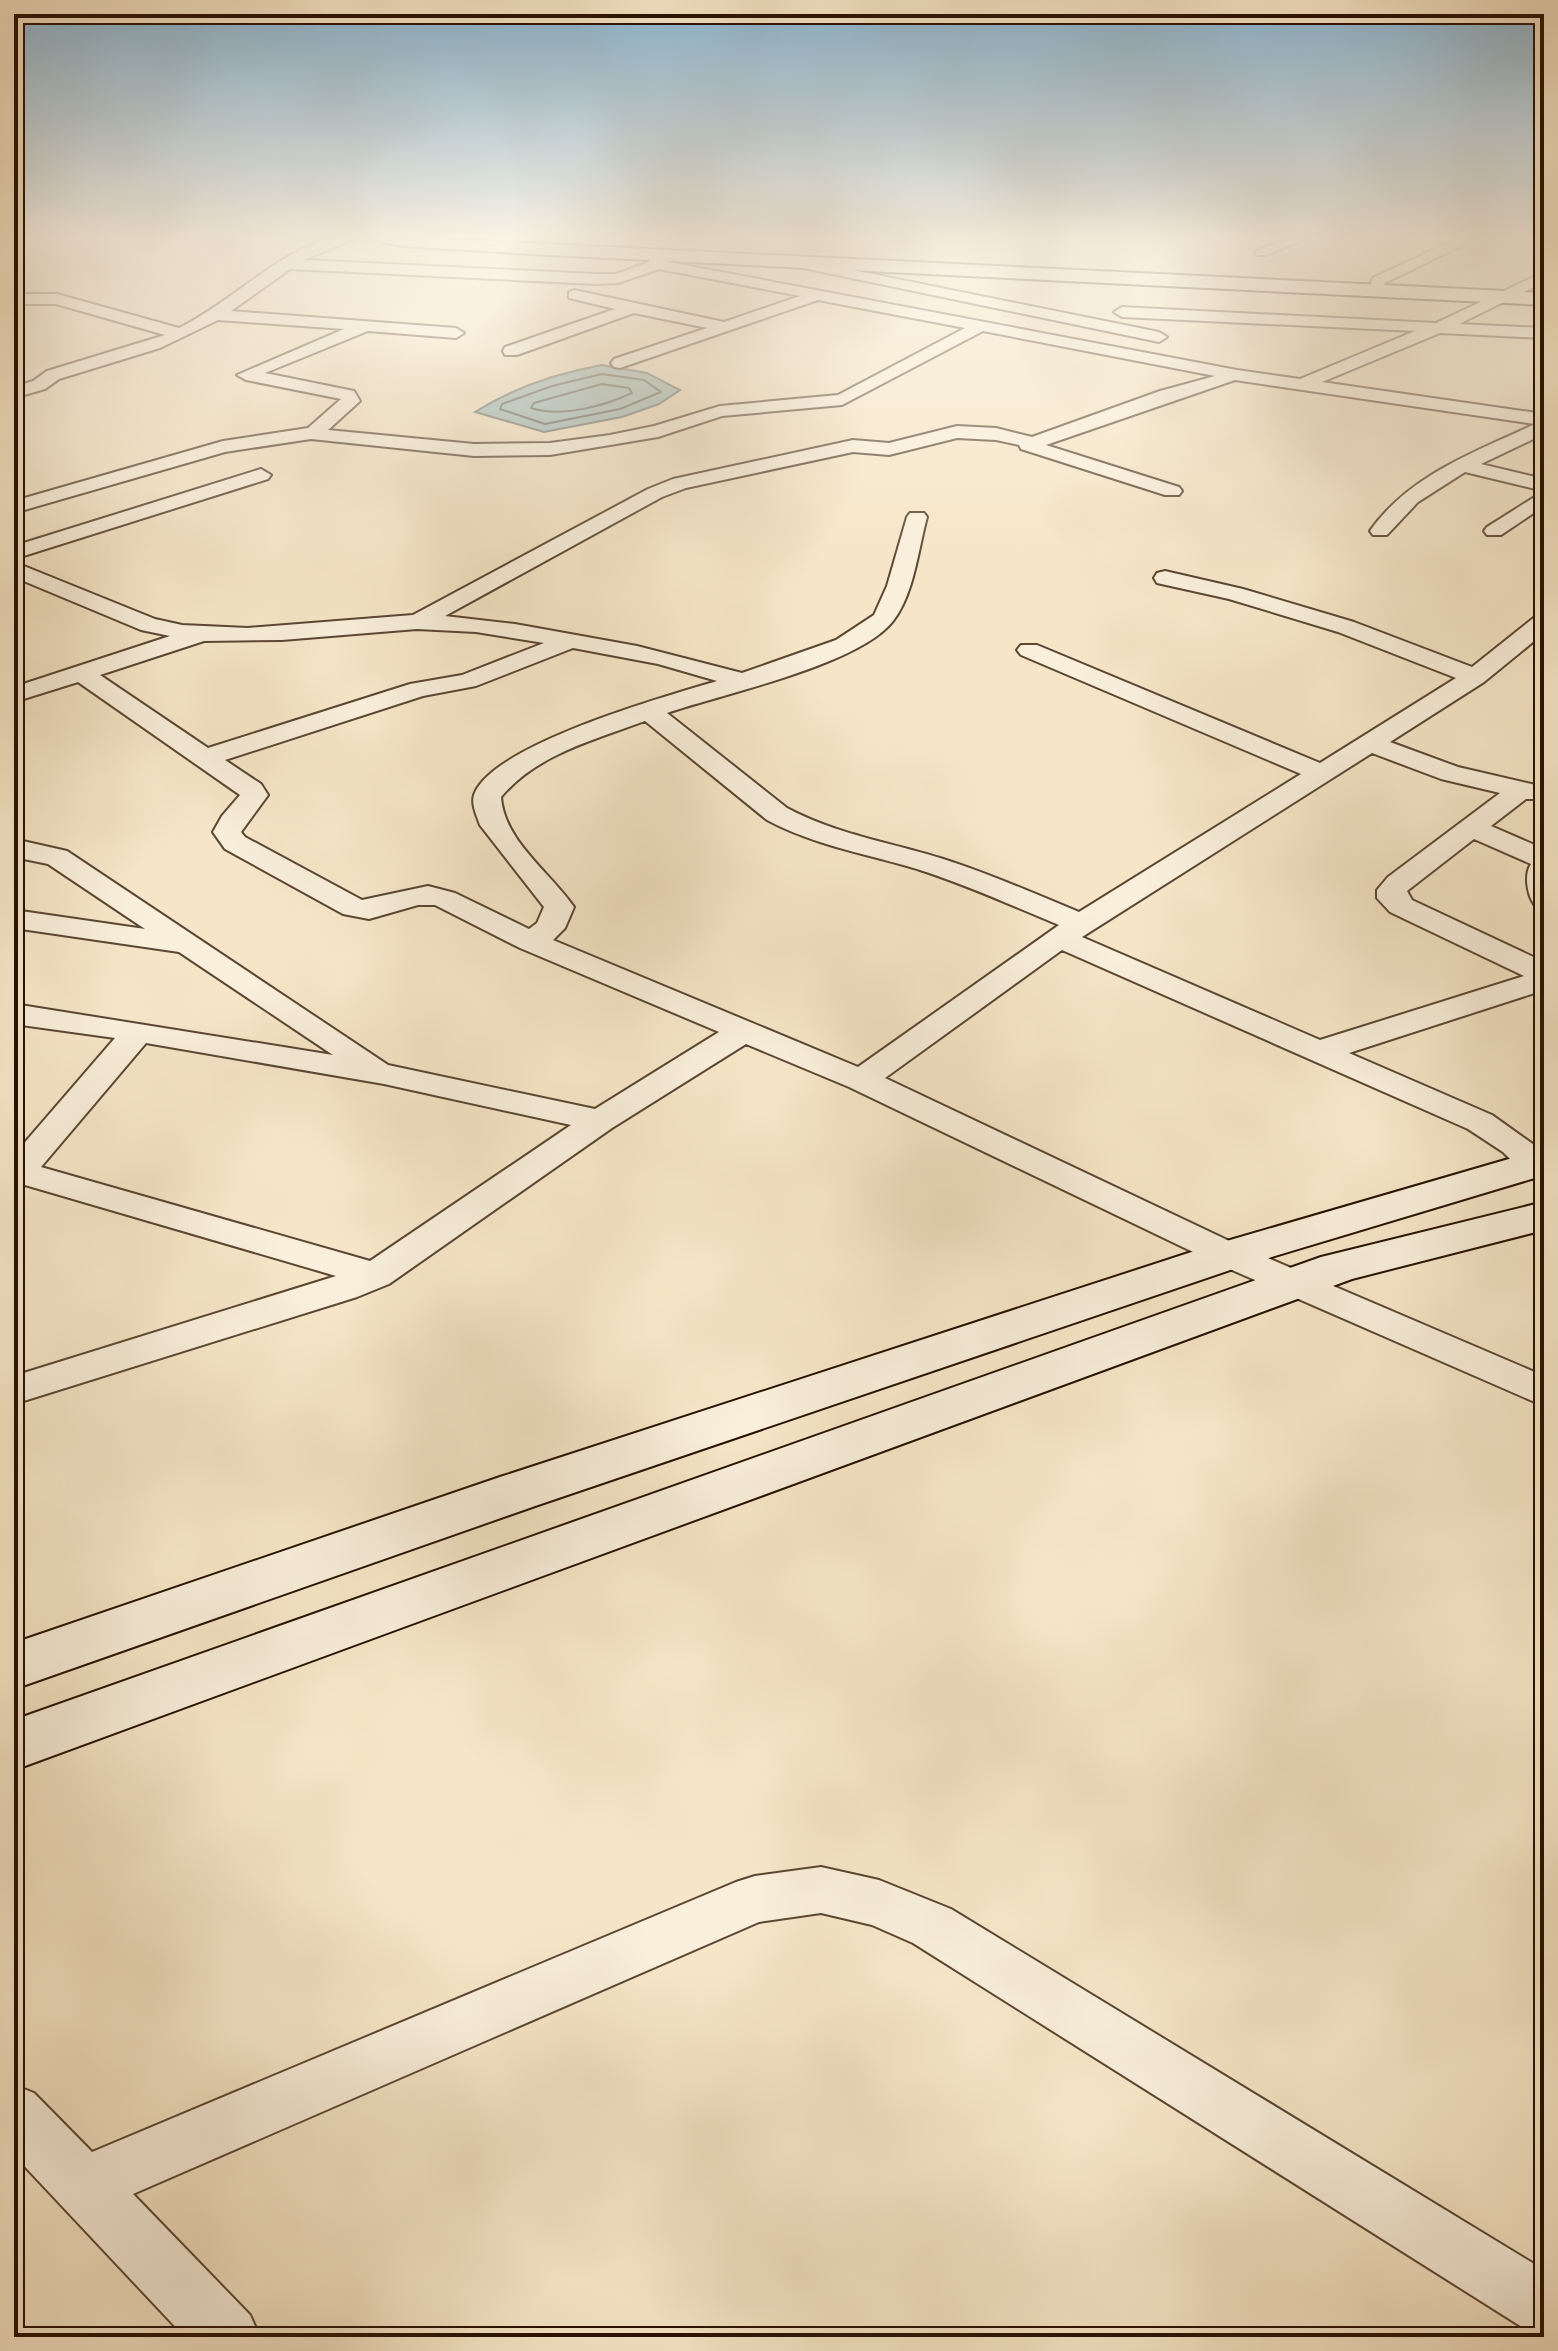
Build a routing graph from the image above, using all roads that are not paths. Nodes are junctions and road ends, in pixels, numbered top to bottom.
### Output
1 (147, 345) edge
2 (319, 345) edge
3 (529, 345) edge
4 (673, 345) edge
5 (946, 345) edge
6 (1074, 345) edge
7 (1396, 345) edge
8 (511, 351) dead end
9 (620, 363) dead end
10 (1237, 375) junction
11 (1300, 375) junction
12 (14, 393) edge
13 (778, 405) junction
14 (1544, 420) edge
15 (1544, 427) edge
16 (314, 433) junction
17 (1029, 442) junction
18 (853, 446) junction
19 (1465, 466) junction
20 (261, 475) dead end
21 (1544, 485) edge
22 (1172, 491) dead end
23 (1544, 497) edge
24 (14, 507) edge
25 (917, 517) dead end
26 (1380, 531) dead end
27 (1494, 531) dead end
28 (14, 553) edge
29 (14, 569) edge
30 (1165, 578) dead end
31 (1544, 621) edge
32 (418, 622) junction
33 (198, 635) junction
34 (570, 641) junction
35 (1029, 650) dead end
36 (14, 667) edge
37 (83, 674) junction
38 (1475, 677) junction
39 (740, 681) junction
40 (46, 686) junction
41 (14, 695) edge
42 (649, 711) junction
43 (1369, 743) junction
44 (207, 757) junction
45 (1323, 774) junction
46 (1533, 792) edge
47 (1471, 828) junction
48 (14, 848) edge
49 (1544, 862) edge
50 (1544, 898) edge
51 (14, 919) edge
52 (1070, 931) junction
53 (531, 942) junction
54 (187, 944) junction
55 (1544, 977) edge
56 (14, 1014) edge
57 (138, 1032) junction
58 (742, 1032) junction
59 (1320, 1051) junction
60 (384, 1074) junction
61 (861, 1080) junction
62 (600, 1121) junction
63 (1540, 1165) edge
64 (16, 1175) edge
65 (1544, 1216) edge
66 (1229, 1255) junction
67 (375, 1275) junction
68 (1296, 1283) junction
69 (14, 1390) edge
70 (1544, 1392) edge
71 (14, 1666) edge
72 (14, 1745) edge
73 (14, 2113) edge
74 (85, 2185) junction
75 (1544, 2305) edge
76 (228, 2337) edge

1 - 12 street
2 - 16 street
3 - 8 street
4 - 9 street
5 - 13 street
6 - 10 street
7 - 11 street
10 - 11 street
10 - 17 street
11 - 14 street
13 - 16 street
13 - 18 street
15 - 19 street
16 - 24 street
17 - 18 street
17 - 22 street
18 - 32 street
19 - 21 street
19 - 26 street
20 - 28 street
23 - 27 street
25 - 39 street
29 - 33 street
30 - 38 street
31 - 38 street
32 - 33 street
32 - 34 street
33 - 37 street
34 - 39 street
34 - 44 street
35 - 45 street
36 - 40 street
37 - 40 street
37 - 44 street
38 - 43 street
39 - 42 street
40 - 41 street
42 - 52 street
42 - 53 street
43 - 45 street
43 - 46 street
44 - 53 street
45 - 52 street
46 - 47 street
47 - 49 street
47 - 55 street
48 - 54 street
49 - 50 street
51 - 54 street
52 - 59 street
52 - 61 street
53 - 58 street
54 - 60 street
55 - 59 street
56 - 57 street
57 - 60 street
57 - 64 street
58 - 61 street
58 - 62 street
59 - 63 street
60 - 62 street
61 - 66 street
62 - 67 street
63 - 66 main road
64 - 67 street
65 - 68 main road
66 - 68 street
66 - 71 main road
67 - 69 street
68 - 70 street
68 - 72 main road
73 - 74 street
74 - 75 street
74 - 76 street

